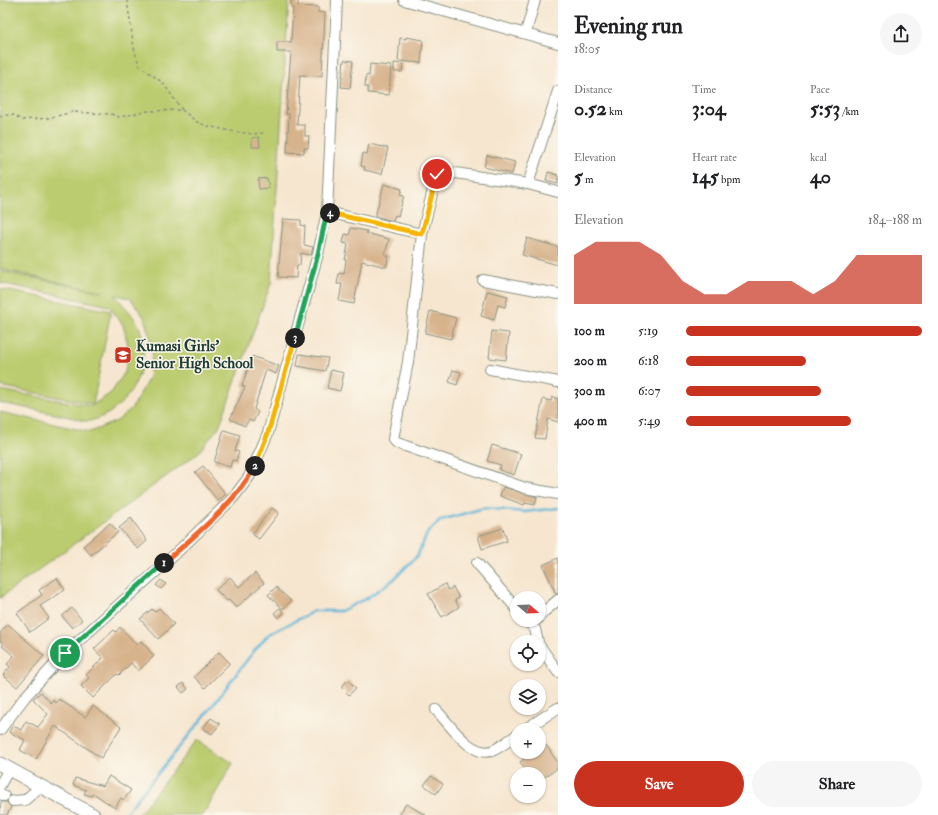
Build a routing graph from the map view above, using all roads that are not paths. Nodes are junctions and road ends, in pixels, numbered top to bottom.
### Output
1 (337, 0) edge
2 (404, 0) edge
3 (535, 0) edge
4 (428, 3) edge
5 (526, 32) junction
6 (558, 43) edge
7 (558, 91) edge
8 (528, 184) junction
9 (558, 192) edge
10 (327, 212) junction
11 (422, 234) junction
12 (483, 280) dead end
13 (558, 294) edge
14 (490, 369) dead end
15 (558, 382) edge
16 (558, 494) edge
17 (477, 563) dead end
18 (510, 600) edge
19 (558, 600) edge
20 (546, 609) edge
21 (546, 656) edge
22 (558, 672) edge
23 (558, 708) edge
24 (436, 710) dead end
25 (535, 723) edge
26 (0, 730) edge
27 (510, 740) edge
28 (5, 766) edge
29 (0, 785) edge
30 (41, 786) junction
31 (6, 796) edge
32 (93, 815) edge

1 - 10 street
2 - 4 street
3 - 5 street
4 - 5 street
5 - 6 street
7 - 8 street
8 - 9 street
8 - 11 street
10 - 11 street
10 - 26 street
11 - 16 street
12 - 13 street
14 - 15 street
17 - 18 street
19 - 20 street
21 - 22 street
23 - 25 street
24 - 27 street
28 - 29 street
28 - 30 main road
30 - 31 street
30 - 32 main road

